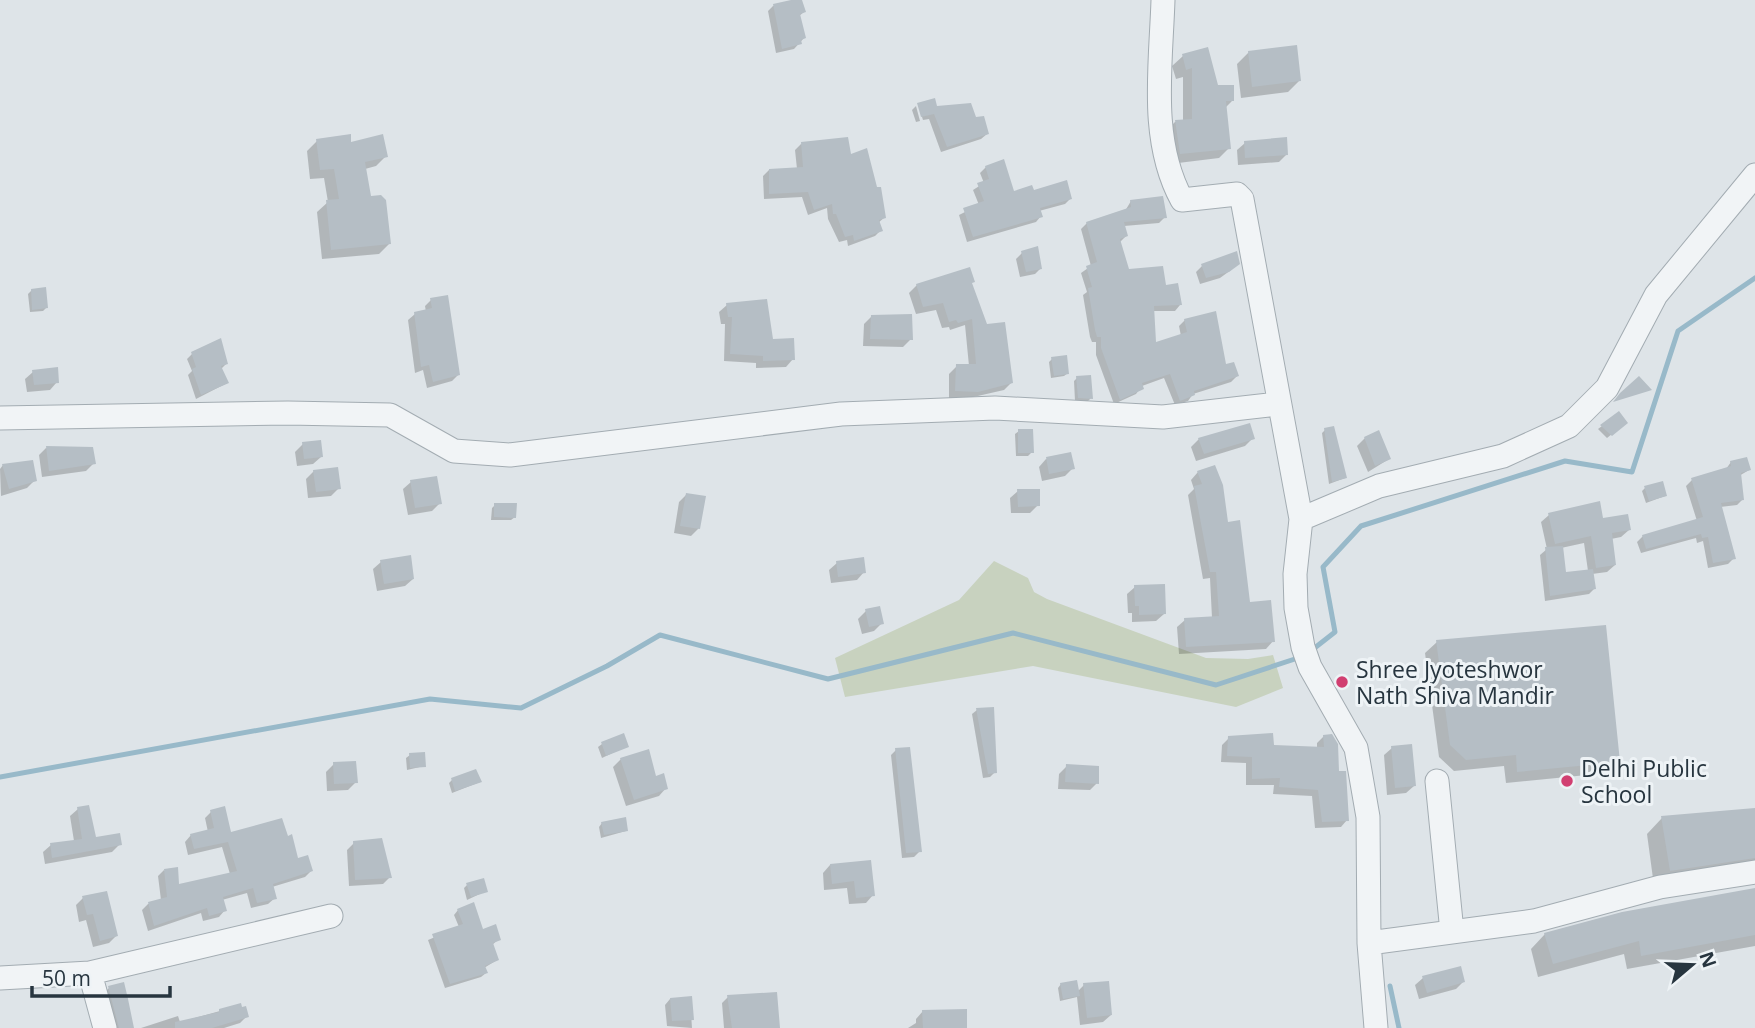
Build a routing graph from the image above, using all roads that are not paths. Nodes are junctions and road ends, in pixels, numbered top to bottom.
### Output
1 (1163, 0) edge
2 (1755, 175) edge
3 (1278, 404) junction
4 (0, 418) edge
5 (1301, 519) junction
6 (1437, 781) dead end
7 (1755, 872) edge
8 (331, 916) dead end
9 (1452, 932) junction
10 (1369, 943) junction
11 (90, 974) junction
12 (0, 978) edge
13 (105, 1028) edge
14 (1376, 1028) edge

1 - 3 street
2 - 5 street
3 - 4 street
3 - 5 street
5 - 10 street
6 - 9 street
7 - 9 street
8 - 11 street
9 - 10 street
10 - 14 street
11 - 12 street
11 - 13 street

